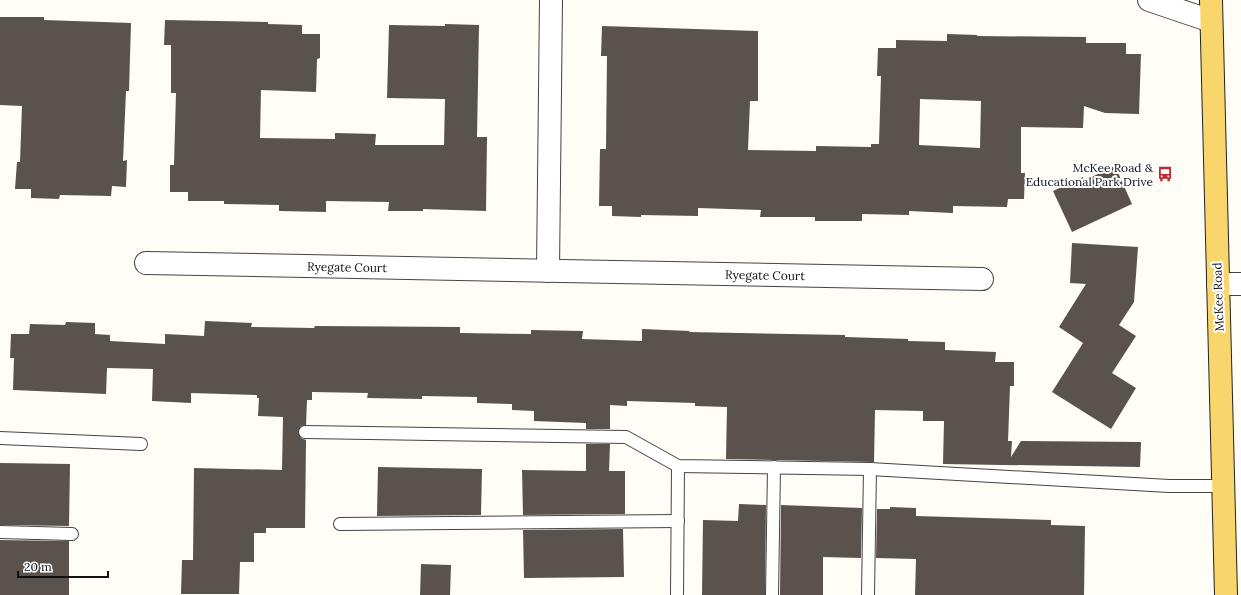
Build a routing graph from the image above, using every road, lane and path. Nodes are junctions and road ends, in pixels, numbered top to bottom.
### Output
1 (551, 0) edge
2 (1149, 0) edge
3 (1211, 0) edge
4 (1211, 21) junction
5 (146, 263) dead end
6 (548, 271) junction
7 (982, 279) dead end
8 (1218, 284) junction
9 (1241, 284) edge
10 (305, 432) dead end
11 (0, 438) edge
12 (141, 444) dead end
13 (678, 466) junction
14 (774, 467) junction
15 (870, 468) junction
16 (1223, 486) junction
17 (678, 521) junction
18 (340, 524) dead end
19 (0, 532) edge
20 (72, 534) dead end
21 (677, 595) edge
22 (772, 595) edge
23 (868, 595) edge
24 (1226, 595) edge

1 - 6 street
2 - 4 street
3 - 4 main road, McKee Road
4 - 8 main road, McKee Road
5 - 6 street, Ryegate Court
6 - 7 street, Ryegate Court
8 - 9 street
8 - 16 main road, McKee Road
10 - 13 lane
11 - 12 lane
13 - 14 lane
13 - 17 lane
14 - 15 lane
14 - 22 lane
15 - 16 lane
15 - 23 lane
16 - 24 main road, McKee Road
17 - 18 lane
17 - 21 lane
19 - 20 lane

